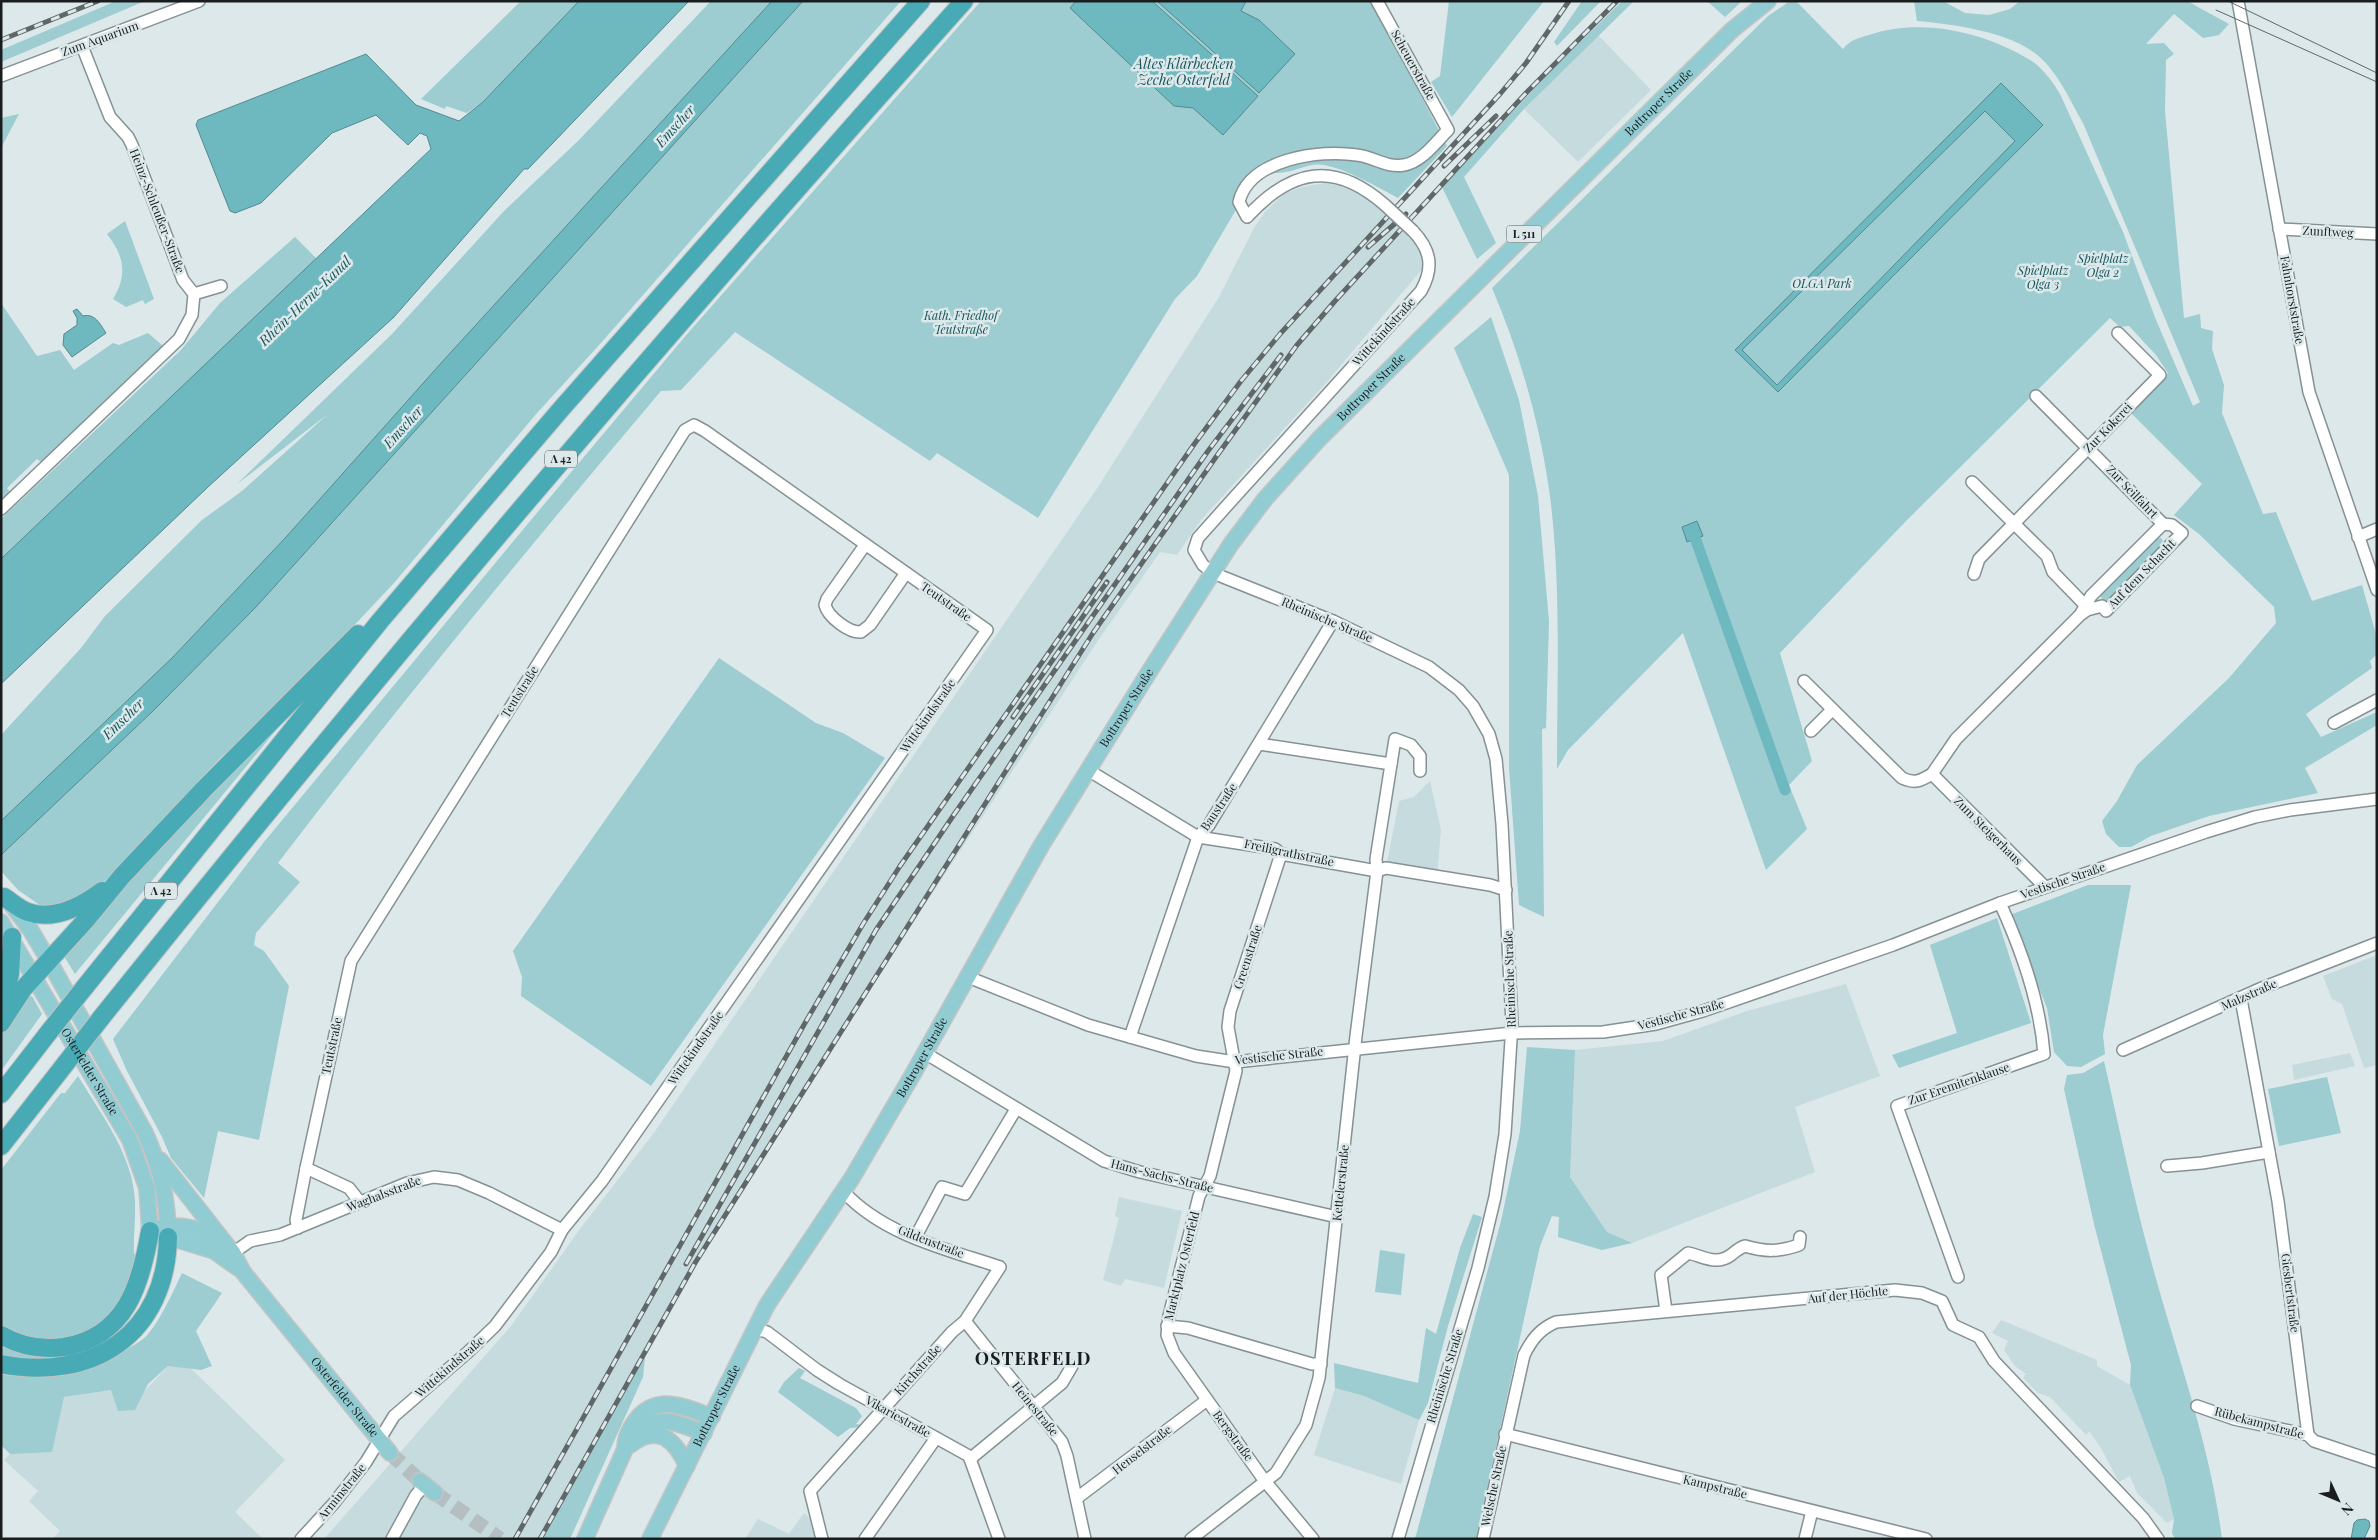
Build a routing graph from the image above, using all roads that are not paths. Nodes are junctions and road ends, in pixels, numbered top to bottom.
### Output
1 (199, 1) edge
2 (921, 1) edge
3 (964, 1) edge
4 (1377, 1) edge
5 (1768, 1) edge
6 (2238, 1) edge
7 (82, 46) junction
8 (1, 76) edge
9 (1248, 217) joint
10 (2279, 230) junction
11 (2377, 234) edge
12 (221, 286) dead end
13 (194, 294) junction
14 (2118, 333) dead end
15 (2036, 396) dead end
16 (2089, 448) junction
17 (1972, 482) dead end
18 (1, 508) edge
19 (2014, 523) junction
20 (2163, 524) junction
21 (2377, 529) edge
22 (2358, 537) junction
23 (865, 545) junction
24 (1213, 572) junction
25 (906, 573) junction
26 (1974, 574) dead end
27 (2377, 590) edge
28 (2083, 610) junction
29 (380, 621) junction
30 (1333, 621) junction
31 (987, 630) joint
32 (1804, 680) dead end
33 (2377, 700) edge
34 (1832, 710) junction
35 (2334, 723) dead end
36 (1812, 731) dead end
37 (1259, 744) junction
38 (1391, 764) junction
39 (1088, 770) junction
40 (1420, 771) dead end
41 (1932, 774) junction
42 (2377, 799) edge
43 (1198, 837) junction
44 (1281, 854) junction
45 (1376, 871) junction
46 (122, 876) junction
47 (2045, 887) junction
48 (1506, 890) junction
49 (3, 895) edge
50 (2000, 903) junction
51 (1, 922) edge
52 (12, 937) junction
53 (2377, 943) edge
54 (48, 961) junction
55 (34, 976) junction
56 (968, 977) junction
57 (2242, 999) junction
58 (1, 1011) edge
59 (1, 1023) edge
60 (1512, 1033) junction
61 (1130, 1037) junction
62 (1355, 1048) junction
63 (2123, 1050) dead end
64 (925, 1053) junction
65 (1235, 1062) junction
66 (1, 1094) edge
67 (1016, 1109) junction
68 (2, 1148) edge
69 (2269, 1152) junction
70 (156, 1154) junction
71 (2167, 1166) dead end
72 (306, 1168) junction
73 (1204, 1187) junction
74 (843, 1191) junction
75 (360, 1202) junction
76 (1337, 1217) junction
77 (298, 1228) junction
78 (150, 1230) junction
79 (562, 1230) junction
80 (168, 1232) junction
81 (1800, 1237) dead end
82 (915, 1238) junction
83 (222, 1241) junction
84 (233, 1253) junction
85 (1000, 1267) joint
86 (243, 1272) junction
87 (1958, 1278) dead end
88 (1666, 1312) junction
89 (964, 1321) junction
90 (1167, 1326) junction
91 (755, 1329) junction
92 (1, 1335) edge
93 (1, 1364) edge
94 (1321, 1364) junction
95 (1072, 1366) dead end
96 (1207, 1400) junction
97 (2197, 1406) dead end
98 (1034, 1407) junction
99 (884, 1408) junction
100 (712, 1417) junction
101 (704, 1433) junction
102 (1505, 1434) junction
103 (2308, 1435) junction
104 (936, 1438) junction
105 (379, 1442) junction
106 (625, 1449) junction
107 (390, 1454) tunnel mouth
108 (970, 1459) junction
109 (2377, 1462) edge
110 (687, 1466) junction
111 (1264, 1480) junction
112 (426, 1487) dead end
113 (1077, 1498) junction
114 (1812, 1511) junction
115 (301, 1539) edge
116 (392, 1539) edge
117 (585, 1539) edge
118 (650, 1539) edge
119 (822, 1539) edge
120 (865, 1539) edge
121 (999, 1539) edge
122 (1085, 1539) edge
123 (1191, 1539) edge
124 (1313, 1539) edge
125 (1398, 1539) edge
126 (1483, 1539) edge
127 (1805, 1539) edge
128 (1926, 1539) edge
129 (2158, 1539) edge

1 - 7 street, Zum Aquarium
2 - 29 highway, A 42
3 - 68 highway, A 42, bridge
4 - 9 street, Scheuerstraße
5 - 24 main road, Bottroper Straße / L 511
6 - 10 street, Fahnhorststraße
7 - 8 street, Zum Aquarium
7 - 13 street, Heinz-Schleußer-Straße
9 - 24 street, Wittekindstraße, bridge
10 - 11 street, Zunftweg
10 - 22 street, Fahnhorststraße
12 - 13 street
13 - 18 street
14 - 16 street, Zur Kokerei
15 - 16 street, Zur Seilfahrt
16 - 19 street, Zur Kokerei
16 - 20 street, Zur Seilfahrt
17 - 19 street
19 - 26 street, Zur Kokerei
19 - 28 street
20 - 28 street, Auf dem Schacht
20 - 28 street, Auf dem Schacht
21 - 22 street
22 - 27 street, Fahnhorststraße
23 - 25 street, Teutstraße
23 - 25 street
23 - 72 street, Teutstraße
24 - 30 street, Rheinische Straße
24 - 39 main road, Bottroper Straße / L 511
25 - 31 street, Teutstraße
28 - 41 street, Auf dem Schacht
29 - 46 highway
29 - 66 highway, A 42, bridge
30 - 37 street, Baustraße
30 - 48 street, Rheinische Straße
31 - 79 street, Wittekindstraße
32 - 34 street
33 - 35 street
34 - 36 street
34 - 41 street
37 - 38 street
37 - 43 street, Baustraße
38 - 40 street, Kettelerstraße
38 - 45 street, Kettelerstraße
39 - 43 street, Freiligrathstraße
39 - 56 main road, Bottroper Straße / L 511
41 - 47 street, Zum Steigerhaus
42 - 47 street, Vestische Straße
43 - 44 street, Freiligrathstraße
43 - 61 street, Baustraße
44 - 45 street, Freiligrathstraße
44 - 65 street, Greenstraße
45 - 48 street, Freiligrathstraße
45 - 62 street, Kettelerstraße
46 - 49 highway
46 - 54 highway
47 - 50 street, Vestische Straße
48 - 60 street, Rheinische Straße
49 - 54 main road, Osterfelder Straße
50 - 60 street, Vestische Straße
50 - 87 street, Zur Eremitenklause
51 - 52 main road, Osterfelder Straße
52 - 55 main road, Osterfelder Straße
52 - 58 highway
53 - 57 street, Malzstraße
54 - 55 highway
54 - 70 main road, Osterfelder Straße
55 - 59 highway
55 - 78 main road, Osterfelder Straße
56 - 61 street, Vestische Straße
56 - 64 main road, Bottroper Straße / L 511
57 - 63 street, Malzstraße
57 - 69 street, Giesbertstraße
60 - 62 street, Vestische Straße
60 - 125 street, Rheinische Straße
61 - 65 street, Vestische Straße
62 - 65 street, Vestische Straße
62 - 76 street, Kettelerstraße
64 - 67 street, Hans-Sachs-Straße
64 - 74 main road, Bottroper Straße / L 511
65 - 73 street, Marktplatz Osterfeld
67 - 73 street, Hans-Sachs-Straße
67 - 82 street
69 - 71 street
69 - 103 street, Giesbertstraße
70 - 80 main road, Osterfelder Straße
70 - 83 main road, Osterfelder Straße
72 - 75 street
72 - 77 street, Teutstraße
73 - 76 street, Hans-Sachs-Straße
73 - 90 street, Marktplatz Osterfeld
74 - 82 street, Gildenstraße
74 - 91 main road, Bottroper Straße / L 511
75 - 77 street, Waghalsstraße
75 - 79 street, Waghalsstraße
76 - 94 street, Kettelerstraße
77 - 84 street, Waghalsstraße
78 - 80 main road, Osterfelder Straße
78 - 92 highway
79 - 105 street, Wittekindstraße
80 - 83 main road, Osterfelder Straße
80 - 86 main road, Osterfelder Straße
80 - 93 highway
81 - 88 street
82 - 85 street, Gildenstraße
83 - 84 main road, Osterfelder Straße
84 - 86 main road, Osterfelder Straße
85 - 89 street, Kirchstraße
86 - 105 main road, Osterfelder Straße
88 - 102 street, Auf der Höchte
88 - 129 street, Auf der Höchte
89 - 98 street, Heinestraße
89 - 99 street, Kirchstraße
90 - 94 street
90 - 96 street, Bergstraße
91 - 99 street, Vikariestraße
91 - 100 main road, Bottroper Straße / L 511
94 - 111 street, Kettelerstraße
95 - 98 street
96 - 111 street, Bergstraße
96 - 113 street, Henselstraße
97 - 103 street, Rübekampstraße
98 - 108 street
98 - 113 street, Heinestraße
99 - 104 street, Vikariestraße
99 - 119 street, Kirchstraße
100 - 101 main road, Bottroper Straße / L 511
100 - 106 main road
101 - 106 main road
101 - 110 main road, Bottroper Straße / L 511
102 - 114 street, Kampstraße
102 - 126 street, Welsche Straße
103 - 109 street, Rübekampstraße
104 - 108 street, Vikariestraße
104 - 120 street
105 - 107 main road, Osterfelder Straße
105 - 115 street, Arminstraße
106 - 110 main road
106 - 117 main road
108 - 121 street
110 - 118 main road, Bottroper Straße / L 511
111 - 123 street, Kettelerstraße
111 - 124 street, Bergstraße
112 - 116 street
113 - 122 street, Heinestraße
114 - 127 street
114 - 128 street, Kampstraße

